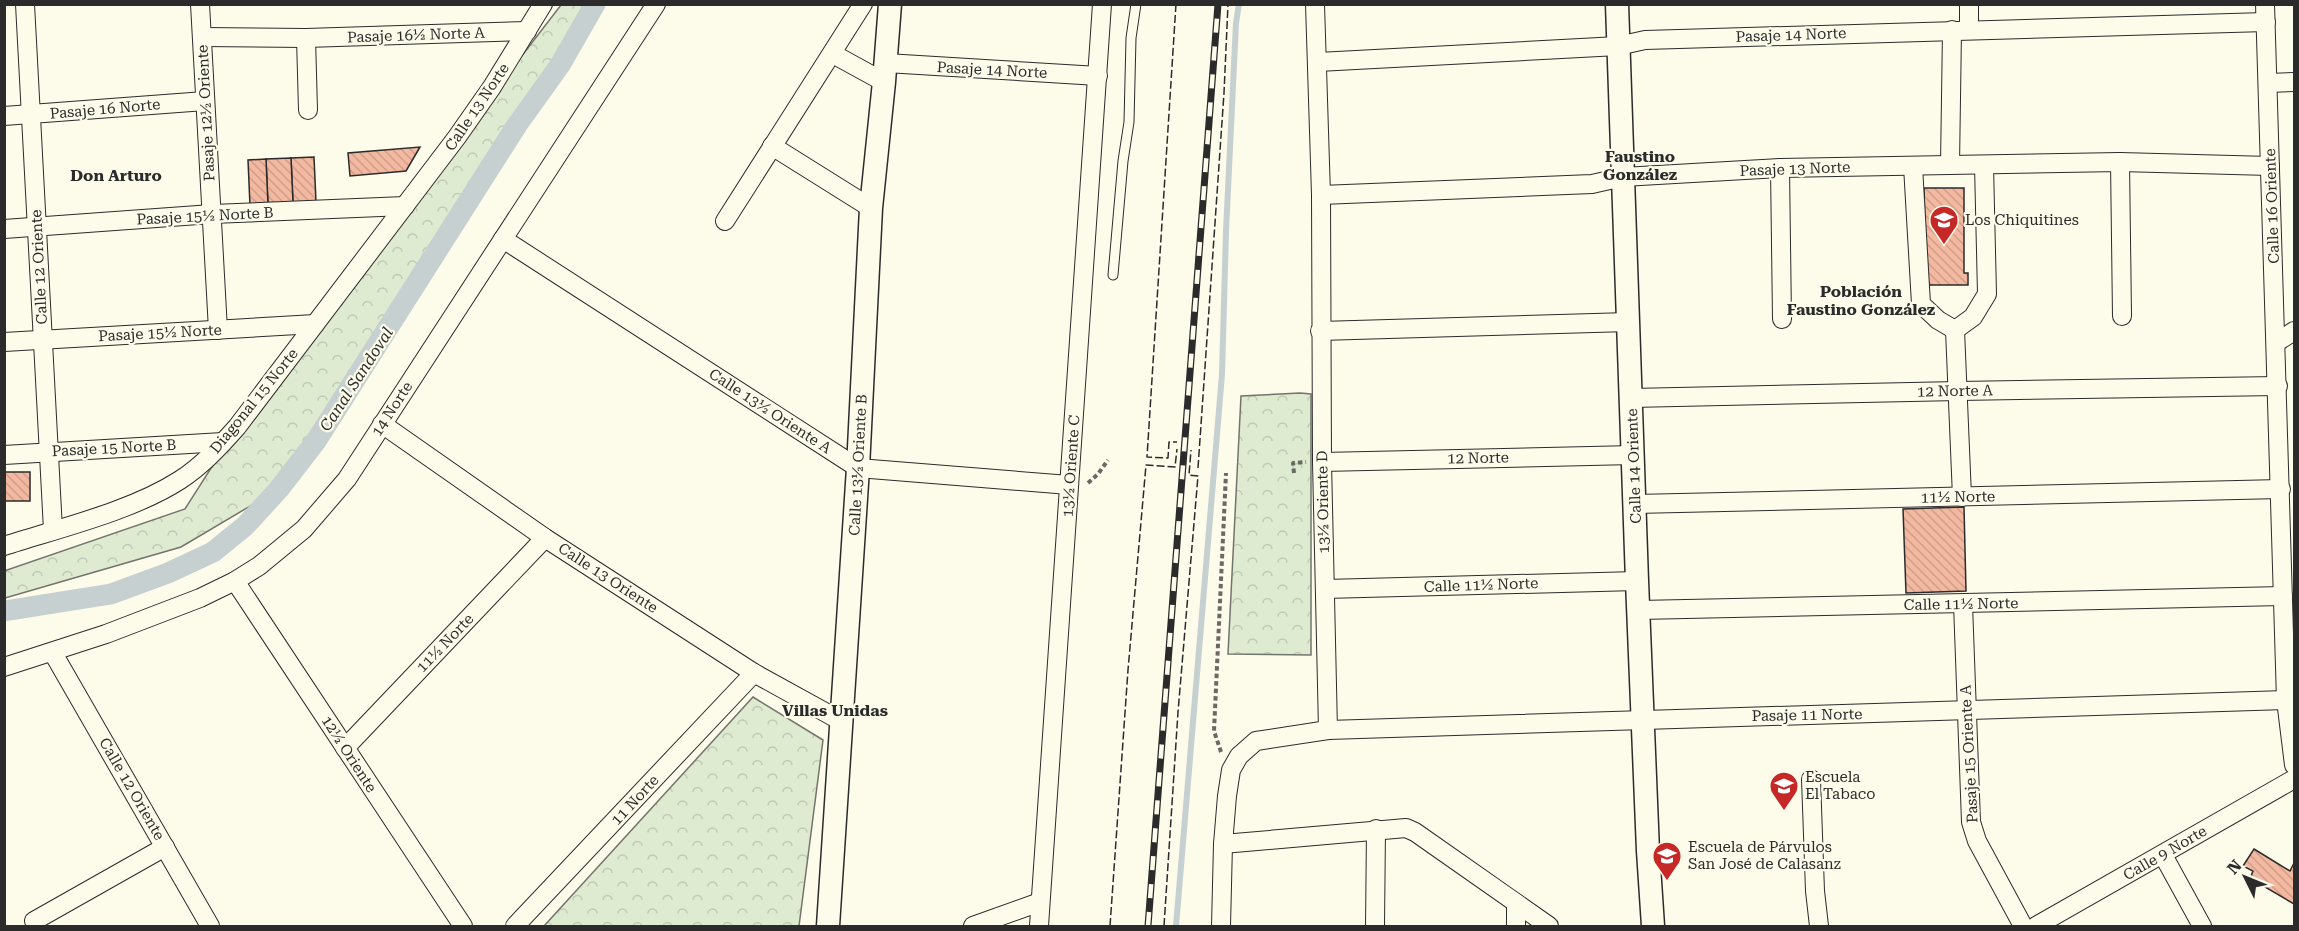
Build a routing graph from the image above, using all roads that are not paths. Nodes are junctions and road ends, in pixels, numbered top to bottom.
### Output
1 (24, 4) edge
2 (200, 4) edge
3 (543, 4) edge
4 (656, 4) edge
5 (863, 4) edge
6 (890, 4) edge
7 (1102, 4) edge
8 (1136, 4) edge
9 (1315, 4) edge
10 (1617, 4) edge
11 (1969, 4) edge
12 (2266, 13) edge
13 (1961, 30) junction
14 (527, 31) junction
15 (202, 37) junction
16 (306, 38) junction
17 (1618, 46) junction
18 (833, 54) junction
19 (1318, 62) junction
20 (885, 73) junction
21 (1098, 76) junction
22 (2295, 82) edge
23 (2268, 83) junction
24 (205, 101) junction
25 (308, 110) dead end
26 (30, 114) junction
27 (4, 116) edge
28 (772, 146) junction
29 (2120, 162) junction
30 (1950, 165) junction
31 (1984, 165) junction
32 (1912, 166) junction
33 (2271, 166) junction
34 (1780, 168) junction
35 (1623, 177) junction
36 (1321, 195) junction
37 (405, 206) junction
38 (871, 208) junction
39 (212, 214) junction
40 (725, 221) dead end
41 (37, 227) junction
42 (4, 229) edge
43 (503, 239) junction
44 (1113, 274) dead end
45 (2122, 316) dead end
46 (1782, 319) dead end
47 (1629, 322) junction
48 (315, 324) junction
49 (218, 330) junction
50 (1955, 330) junction
51 (1320, 331) junction
52 (2295, 332) edge
53 (43, 339) junction
54 (4, 342) edge
55 (2277, 342) junction
56 (2278, 386) junction
57 (1959, 391) junction
58 (1631, 398) junction
59 (2279, 407) junction
60 (382, 424) junction
61 (2295, 437) edge
62 (223, 442) junction
63 (49, 452) junction
64 (4, 454) edge
65 (1634, 455) junction
66 (1322, 462) junction
67 (858, 468) junction
68 (1069, 485) junction
69 (2281, 489) junction
70 (1962, 497) junction
71 (1635, 504) junction
72 (53, 530) junction
73 (545, 538) junction
74 (4, 546) edge
75 (235, 581) junction
76 (1637, 581) junction
77 (1325, 589) junction
78 (2283, 596) junction
79 (1963, 604) junction
80 (1639, 610) junction
81 (53, 653) junction
82 (4, 667) edge
83 (754, 673) junction
84 (2286, 700) junction
85 (1966, 711) junction
86 (1643, 719) junction
87 (841, 721) junction
88 (1328, 730) junction
89 (345, 748) junction
90 (2295, 765) edge
91 (1811, 779) dead end
92 (2295, 779) edge
93 (1376, 829) junction
94 (1223, 844) junction
95 (165, 847) junction
96 (2163, 855) junction
97 (1040, 902) junction
98 (1516, 903) junction
99 (2068, 918) edge
100 (33, 921) dead end
101 (210, 927) edge
102 (463, 927) edge
103 (515, 927) edge
104 (828, 927) edge
105 (973, 927) edge
106 (1039, 927) edge
107 (1221, 927) edge
108 (1375, 927) edge
109 (1516, 927) edge
110 (1549, 927) edge
111 (1653, 927) edge
112 (1819, 927) edge
113 (2023, 927) edge
114 (2036, 927) edge
115 (2202, 927) edge

1 - 26 street, Calle 12 Oriente
2 - 15 street, Pasaje 12½ Oriente
3 - 14 street, Calle 13 Norte
4 - 43 street, 14 Norte
5 - 18 street
6 - 20 street, Calle 13½ Oriente B
7 - 21 street, 13½ Oriente C
8 - 44 lane
9 - 19 street, 13½ Oriente D
10 - 17 street, Calle 14 Oriente
11 - 13 street
12 - 13 street, Pasaje 14 Norte
12 - 23 street, Calle 16 Oriente
13 - 17 street, Pasaje 14 Norte
13 - 30 street
14 - 16 street, Pasaje 16½ Norte A
14 - 37 street, Calle 13 Norte
15 - 16 street, Pasaje 16½ Norte A
15 - 24 street, Pasaje 12½ Oriente
16 - 25 street
17 - 19 street, Pasaje 14 Norte
17 - 35 street, Calle 14 Oriente
18 - 20 street
18 - 28 street
19 - 36 street, 13½ Oriente D
20 - 21 street, Pasaje 14 Norte
20 - 38 street, Calle 13½ Oriente B
21 - 68 street, 13½ Oriente C
22 - 23 street
23 - 33 street, Calle 16 Oriente
24 - 26 street, Pasaje 16 Norte
24 - 39 street, Pasaje 12½ Oriente
26 - 27 street, Pasaje 16 Norte
26 - 41 street, Calle 12 Oriente
28 - 38 street
28 - 40 street
29 - 31 street, Pasaje 13 Norte
29 - 33 street, Pasaje 13 Norte
29 - 45 street
30 - 31 street, Pasaje 13 Norte
30 - 32 street, Pasaje 13 Norte
31 - 50 street
32 - 34 street, Pasaje 13 Norte
32 - 50 street
33 - 55 street, Calle 16 Oriente
34 - 35 street, Pasaje 13 Norte
34 - 46 street
35 - 36 street, Pasaje 13 Norte
35 - 47 street, Calle 14 Oriente
36 - 51 street, 13½ Oriente D
37 - 39 street, Pasaje 15½ Norte B
37 - 48 street, Diagonal 15 Norte
38 - 67 street, Calle 13½ Oriente B
39 - 41 street, Pasaje 15½ Norte B
39 - 49 street, Pasaje 12½ Oriente
41 - 42 street, Pasaje 15½ Norte B
41 - 53 street, Calle 12 Oriente
43 - 60 street, 14 Norte
43 - 67 street, Calle 13½ Oriente A
47 - 51 street
47 - 58 street, Calle 14 Oriente
48 - 49 street, Pasaje 15½ Norte
48 - 62 street, Diagonal 15 Norte
49 - 53 street, Pasaje 15½ Norte
50 - 57 street
51 - 66 street, 13½ Oriente D
52 - 55 street
53 - 54 street, Pasaje 15½ Norte
53 - 63 street, Calle 12 Oriente
55 - 56 street, Calle 16 Oriente
56 - 57 street, 12 Norte A
56 - 59 street, Calle 16 Oriente
57 - 58 street, 12 Norte A
57 - 70 street
58 - 65 street, Calle 14 Oriente
59 - 61 street, Calle 16 Oriente
59 - 69 street, Calle 16 Oriente
60 - 73 street, Calle 13 Oriente
60 - 75 street, 14 Norte
62 - 63 street, Pasaje 15 Norte B
62 - 72 street, Diagonal 15 Norte
63 - 64 street, Pasaje 15 Norte B
63 - 72 street, Calle 12 Oriente
65 - 66 street, 12 Norte
65 - 71 street, Calle 14 Oriente
66 - 77 street, 13½ Oriente D
67 - 68 street, Calle 13½ Oriente A
67 - 87 street, Calle 13½ Oriente B
68 - 97 street, 13½ Oriente C
69 - 70 street, 11½ Norte
69 - 78 street, Calle 16 Oriente
70 - 71 street, 11½ Norte
71 - 76 street, Calle 14 Oriente
72 - 74 street, Diagonal 15 Norte
73 - 83 street, Calle 13 Oriente
73 - 89 street, 11½ Norte
75 - 81 street, 14 Norte
75 - 89 street, 12½ Oriente
76 - 77 street, Calle 11½ Norte
76 - 80 street, Calle 14 Oriente
77 - 88 street, 13½ Oriente D
78 - 79 street, Calle 11½ Norte
78 - 84 street, Calle 16 Oriente
79 - 80 street, Calle 11½ Norte
79 - 85 street, Pasaje 15 Oriente A
80 - 86 street, Calle 14 Oriente
81 - 82 street, 14 Norte
81 - 95 street, Calle 12 Oriente
83 - 87 street, Calle 13 Oriente
83 - 103 street, 11 Norte
84 - 85 street, Pasaje 11 Norte
84 - 90 street, Calle 16 Oriente
85 - 86 street, Pasaje 11 Norte
85 - 113 street, Pasaje 15 Oriente A
86 - 88 street, Pasaje 11 Norte
86 - 111 street, Calle 14 Oriente
87 - 104 street, Calle 13½ Oriente B
88 - 94 street
89 - 102 street, 12½ Oriente
91 - 112 street
92 - 96 street, Calle 9 Norte
93 - 94 street
93 - 98 street
93 - 108 street
94 - 107 street
95 - 100 street
95 - 101 street, Calle 12 Oriente
96 - 99 street, Calle 9 Norte
96 - 115 street
97 - 105 street
97 - 106 street, 13½ Oriente C
98 - 109 street
98 - 110 street
99 - 114 street, Calle 9 Norte

